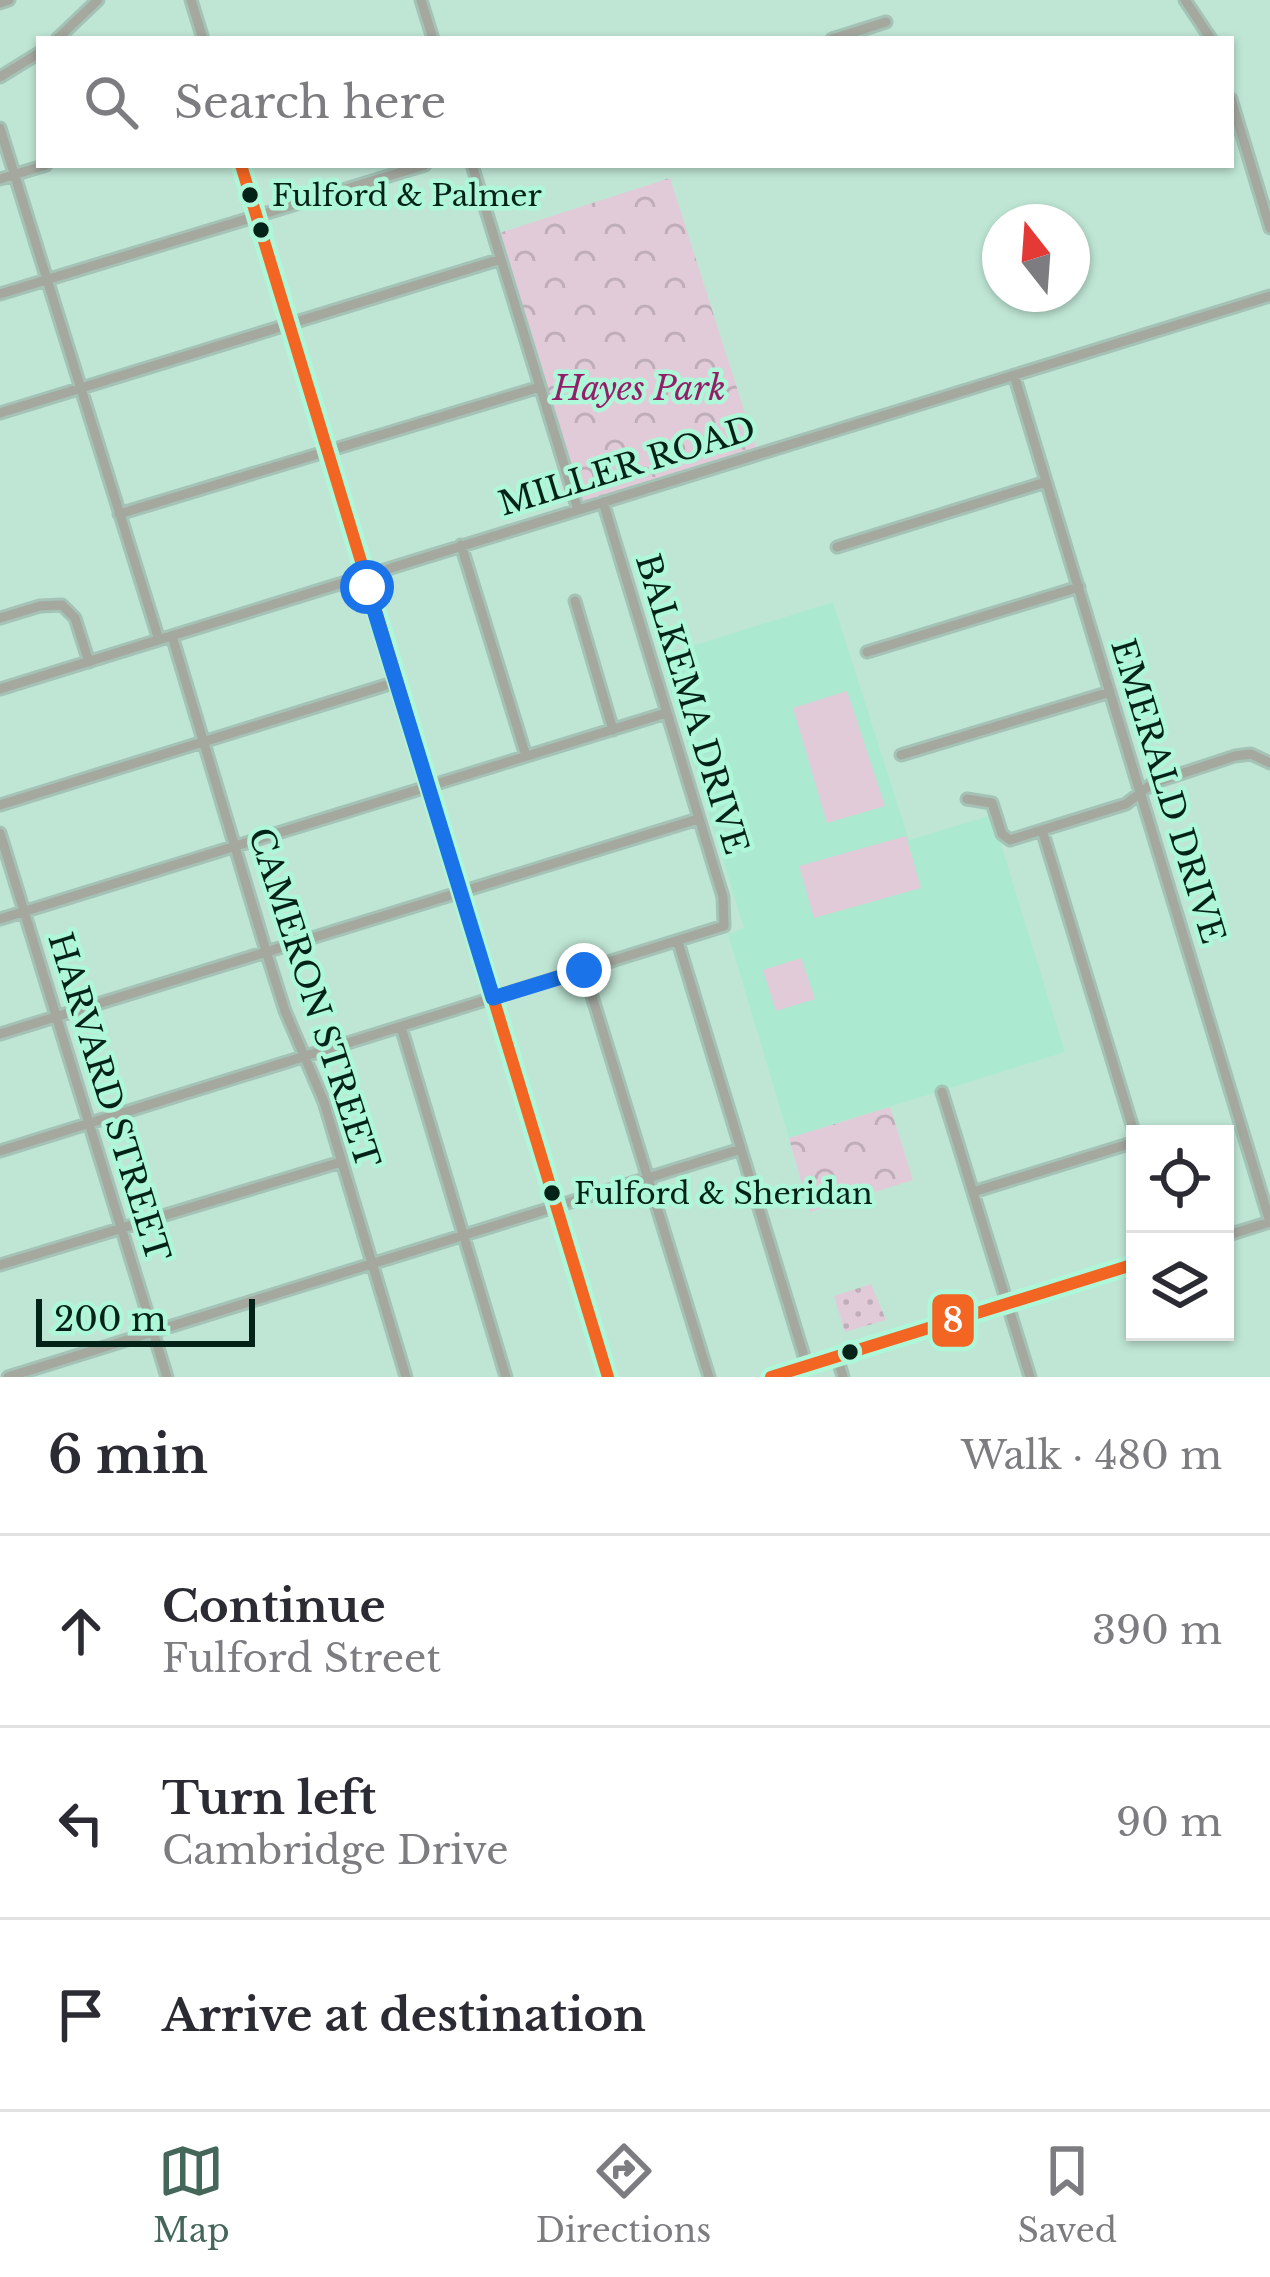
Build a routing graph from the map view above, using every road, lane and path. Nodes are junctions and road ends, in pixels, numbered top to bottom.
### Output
1 (9, 0) edge
2 (98, 0) edge
3 (191, 0) edge
4 (421, 0) edge
5 (1185, 0) edge
6 (0, 3) edge
7 (886, 22) dead end
8 (60, 36) edge
9 (202, 36) edge
10 (432, 36) edge
11 (842, 36) edge
12 (1209, 36) edge
13 (36, 55) edge
14 (0, 76) edge
15 (1234, 109) edge
16 (0, 128) edge
17 (37, 168) edge
18 (242, 168) edge
19 (415, 168) edge
20 (473, 168) edge
21 (15, 175) junction
22 (0, 179) edge
23 (257, 216) junction
24 (1270, 229) edge
25 (501, 260) junction
26 (47, 280) junction
27 (0, 294) edge
28 (1270, 296) edge
29 (292, 324) junction
30 (1014, 375) junction
31 (540, 387) junction
32 (81, 388) junction
33 (0, 413) edge
34 (328, 451) junction
35 (1046, 482) junction
36 (603, 502) junction
37 (578, 510) junction
38 (119, 514) junction
39 (461, 545) junction
40 (838, 547) dead end
41 (366, 575) junction
42 (1079, 587) junction
43 (574, 602) dead end
44 (0, 618) edge
45 (172, 636) junction
46 (159, 640) junction
47 (867, 652) dead end
48 (89, 662) junction
49 (396, 682) junction
50 (0, 688) edge
51 (1110, 692) junction
52 (666, 713) junction
53 (613, 730) junction
54 (202, 743) junction
55 (901, 755) dead end
56 (526, 756) junction
57 (1270, 763) edge
58 (428, 787) junction
59 (1140, 793) junction
60 (967, 799) dead end
61 (0, 805) edge
62 (698, 819) junction
63 (1042, 830) junction
64 (0, 832) edge
65 (234, 847) junction
66 (460, 891) junction
67 (24, 911) junction
68 (0, 919) edge
69 (677, 942) junction
70 (266, 952) junction
71 (584, 970) junction
72 (493, 998) junction
73 (56, 1017) junction
74 (400, 1027) junction
75 (0, 1034) edge
76 (304, 1057) junction
77 (942, 1092) dead end
78 (88, 1125) junction
79 (1131, 1125) edge
80 (1126, 1142) edge
81 (741, 1149) junction
82 (0, 1150) edge
83 (341, 1162) junction
84 (648, 1178) junction
85 (973, 1192) junction
86 (555, 1206) junction
87 (1270, 1222) edge
88 (122, 1228) junction
89 (1234, 1233) edge
90 (464, 1234) junction
91 (0, 1265) edge
92 (373, 1267) junction
93 (1126, 1267) edge
94 (1007, 1304) junction
95 (154, 1334) junction
96 (837, 1357) junction
97 (807, 1366) junction
98 (405, 1375) edge
99 (8, 1377) edge
100 (167, 1377) edge
101 (392, 1377) edge
102 (506, 1377) edge
103 (608, 1377) edge
104 (709, 1377) edge
105 (771, 1377) edge
106 (843, 1377) edge
107 (1030, 1377) edge

1 - 6 street
2 - 8 street
3 - 9 street
4 - 10 street
5 - 12 street
7 - 11 street
13 - 14 street
15 - 24 street
16 - 21 street
17 - 21 street
18 - 23 street
19 - 23 street
20 - 25 street
21 - 22 street
21 - 26 street
23 - 26 street
23 - 29 street
25 - 29 street
25 - 31 street
26 - 27 street
26 - 32 street
28 - 30 street, MILLER ROAD
29 - 32 street
29 - 34 street
30 - 35 street, EMERALD DRIVE
30 - 36 street, MILLER ROAD
31 - 34 street
31 - 37 street
32 - 33 street
32 - 38 street
34 - 38 street
34 - 41 street
35 - 40 street
35 - 42 street, EMERALD DRIVE
36 - 37 street, MILLER ROAD
36 - 52 street, BALKEMA DRIVE
37 - 39 street, MILLER ROAD
38 - 46 street
39 - 41 street, MILLER ROAD
39 - 56 street
41 - 45 street, MILLER ROAD
41 - 49 street
42 - 47 street
42 - 51 street, EMERALD DRIVE
43 - 53 street
44 - 48 street
45 - 46 street, MILLER ROAD
45 - 54 street, CAMERON STREET
46 - 48 street, MILLER ROAD
48 - 50 street, MILLER ROAD
49 - 54 street
49 - 58 street
51 - 55 street
51 - 59 street, EMERALD DRIVE
52 - 53 street
52 - 62 street, BALKEMA DRIVE
53 - 56 street
54 - 61 street
54 - 65 street, CAMERON STREET
56 - 58 street
57 - 59 street
58 - 65 street
58 - 66 street
59 - 63 street
59 - 87 street, EMERALD DRIVE
60 - 63 street
62 - 66 street
62 - 69 street, BALKEMA DRIVE
63 - 79 street
64 - 67 street, HARVARD STREET
65 - 67 street
65 - 70 street, CAMERON STREET
66 - 70 street
66 - 72 street
67 - 68 street
67 - 73 street, HARVARD STREET
69 - 71 street
69 - 81 street
70 - 73 street
70 - 76 street, CAMERON STREET
71 - 72 street
71 - 84 street
72 - 74 street
72 - 86 street
73 - 75 street
73 - 78 street, HARVARD STREET
74 - 76 street
74 - 90 street
76 - 78 street
76 - 83 street, CAMERON STREET
77 - 85 street
78 - 82 street
78 - 88 street, HARVARD STREET
80 - 85 street
81 - 84 street
81 - 97 street
83 - 88 street
83 - 92 street, CAMERON STREET
84 - 86 street
84 - 104 street
85 - 94 street
86 - 90 street
86 - 103 street
87 - 89 street
88 - 91 street
88 - 95 street, HARVARD STREET
90 - 92 street
90 - 102 street
92 - 95 street
92 - 98 street, CAMERON STREET
93 - 94 street
94 - 96 street
94 - 107 street
95 - 99 street
95 - 100 street, HARVARD STREET
96 - 97 street
96 - 106 street
97 - 105 street
98 - 101 street

